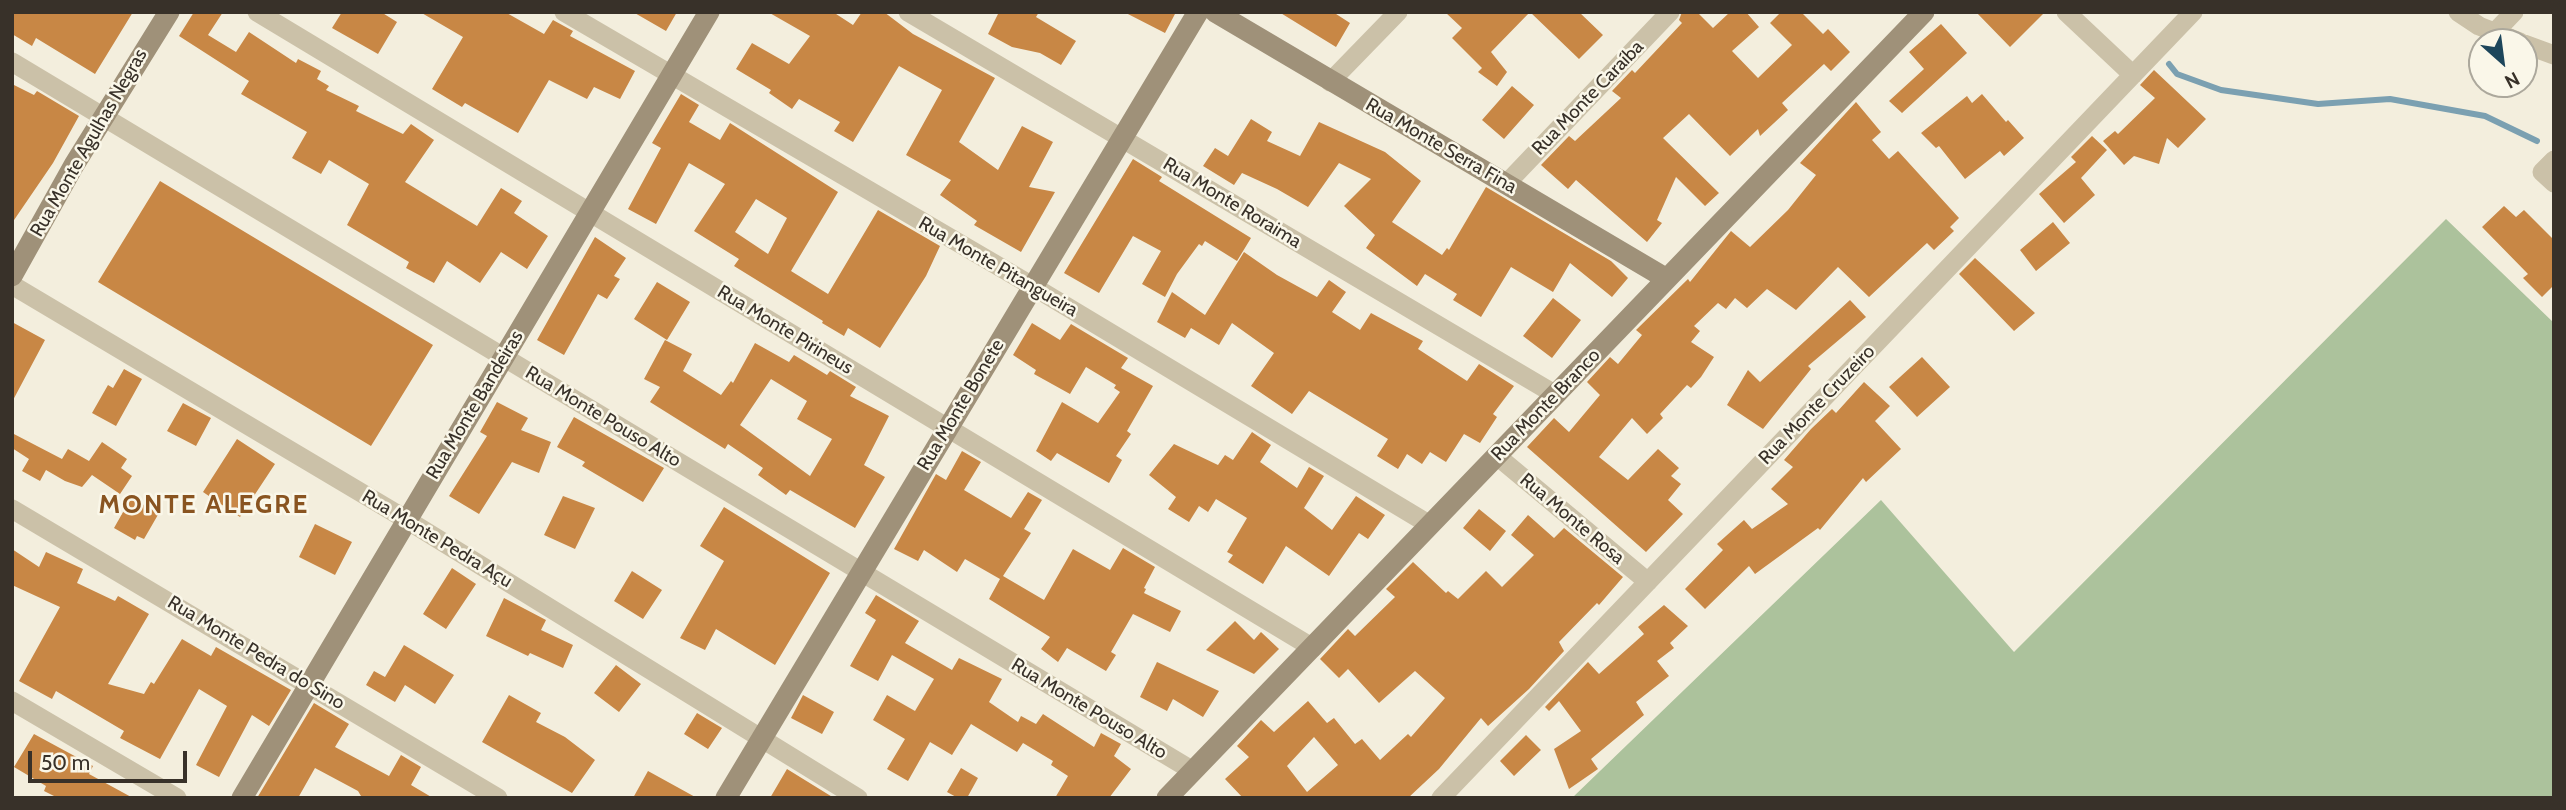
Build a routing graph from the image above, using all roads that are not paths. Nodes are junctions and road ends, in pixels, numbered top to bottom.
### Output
1 (169, 12) edge
2 (257, 12) edge
3 (564, 12) edge
4 (709, 12) edge
5 (908, 12) edge
6 (1198, 12) edge
7 (1215, 12) edge
8 (1398, 12) edge
9 (1670, 12) edge
10 (1924, 12) edge
11 (2066, 12) edge
12 (2193, 12) edge
13 (2458, 12) edge
14 (2514, 12) edge
15 (2488, 28) edge
16 (2499, 28) edge
17 (12, 62) edge
18 (2133, 75) junction
19 (671, 76) junction
20 (1330, 82) junction
21 (102, 118) junction
22 (1122, 138) junction
23 (2554, 160) edge
24 (2554, 183) edge
25 (1506, 184) junction
26 (590, 213) junction
27 (12, 276) edge
28 (1667, 279) junction
29 (12, 285) edge
30 (1034, 287) junction
31 (504, 358) junction
32 (1556, 395) junction
33 (946, 427) junction
34 (1497, 456) junction
35 (12, 509) edge
36 (407, 520) junction
37 (1430, 525) junction
38 (863, 572) junction
39 (1648, 582) junction
40 (1313, 648) junction
41 (309, 685) junction
42 (12, 701) edge
43 (760, 737) junction
44 (1193, 771) junction
45 (177, 798) edge
46 (242, 798) edge
47 (498, 798) edge
48 (726, 798) edge
49 (858, 798) edge
50 (1167, 798) edge
51 (1441, 798) edge

1 - 21 street, Rua Monte Agulhas Negras
2 - 26 street, Rua Monte Pirineus
3 - 19 street, Rua Monte Pitangueira
4 - 19 street, Rua Monte Bandeiras
5 - 22 street, Rua Monte Roraima
6 - 22 street, Rua Monte Bonete
7 - 20 street, Rua Monte Serra Fina
8 - 20 street
9 - 25 street, Rua Monte Caraíba
10 - 28 street, Rua Monte Branco
11 - 18 street
12 - 18 street, Rua Monte Cruzeiro
13 - 15 street
14 - 16 street
17 - 21 street, Rua Monte Pouso Alto
18 - 39 street, Rua Monte Cruzeiro
19 - 26 street, Rua Monte Bandeiras
19 - 30 street, Rua Monte Pitangueira
20 - 25 street, Rua Monte Serra Fina
21 - 27 street, Rua Monte Agulhas Negras
21 - 31 street, Rua Monte Pouso Alto
22 - 30 street, Rua Monte Bonete
22 - 32 street, Rua Monte Roraima
23 - 24 street
25 - 28 street, Rua Monte Serra Fina
26 - 31 street, Rua Monte Bandeiras
26 - 33 street, Rua Monte Pirineus
28 - 32 street, Rua Monte Branco
29 - 36 street, Rua Monte Pedra Açu
30 - 33 street, Rua Monte Bonete
30 - 37 street, Rua Monte Pitangueira
31 - 36 street, Rua Monte Bandeiras
31 - 38 street, Rua Monte Pouso Alto
32 - 34 street, Rua Monte Branco
33 - 38 street, Rua Monte Bonete
33 - 40 street, Rua Monte Pirineus
34 - 37 street, Rua Monte Branco
34 - 39 street, Rua Monte Rosa
35 - 41 street, Rua Monte Pedra do Sino
36 - 41 street, Rua Monte Bandeiras
36 - 43 street, Rua Monte Pedra Açu
37 - 40 street, Rua Monte Branco
38 - 43 street, Rua Monte Bonete
38 - 44 street, Rua Monte Pouso Alto
39 - 51 street, Rua Monte Cruzeiro
40 - 44 street, Rua Monte Branco
41 - 46 street, Rua Monte Bandeiras
41 - 47 street, Rua Monte Pedra do Sino
42 - 45 street
43 - 48 street, Rua Monte Bonete
43 - 49 street, Rua Monte Pedra Açu
44 - 50 street, Rua Monte Branco

